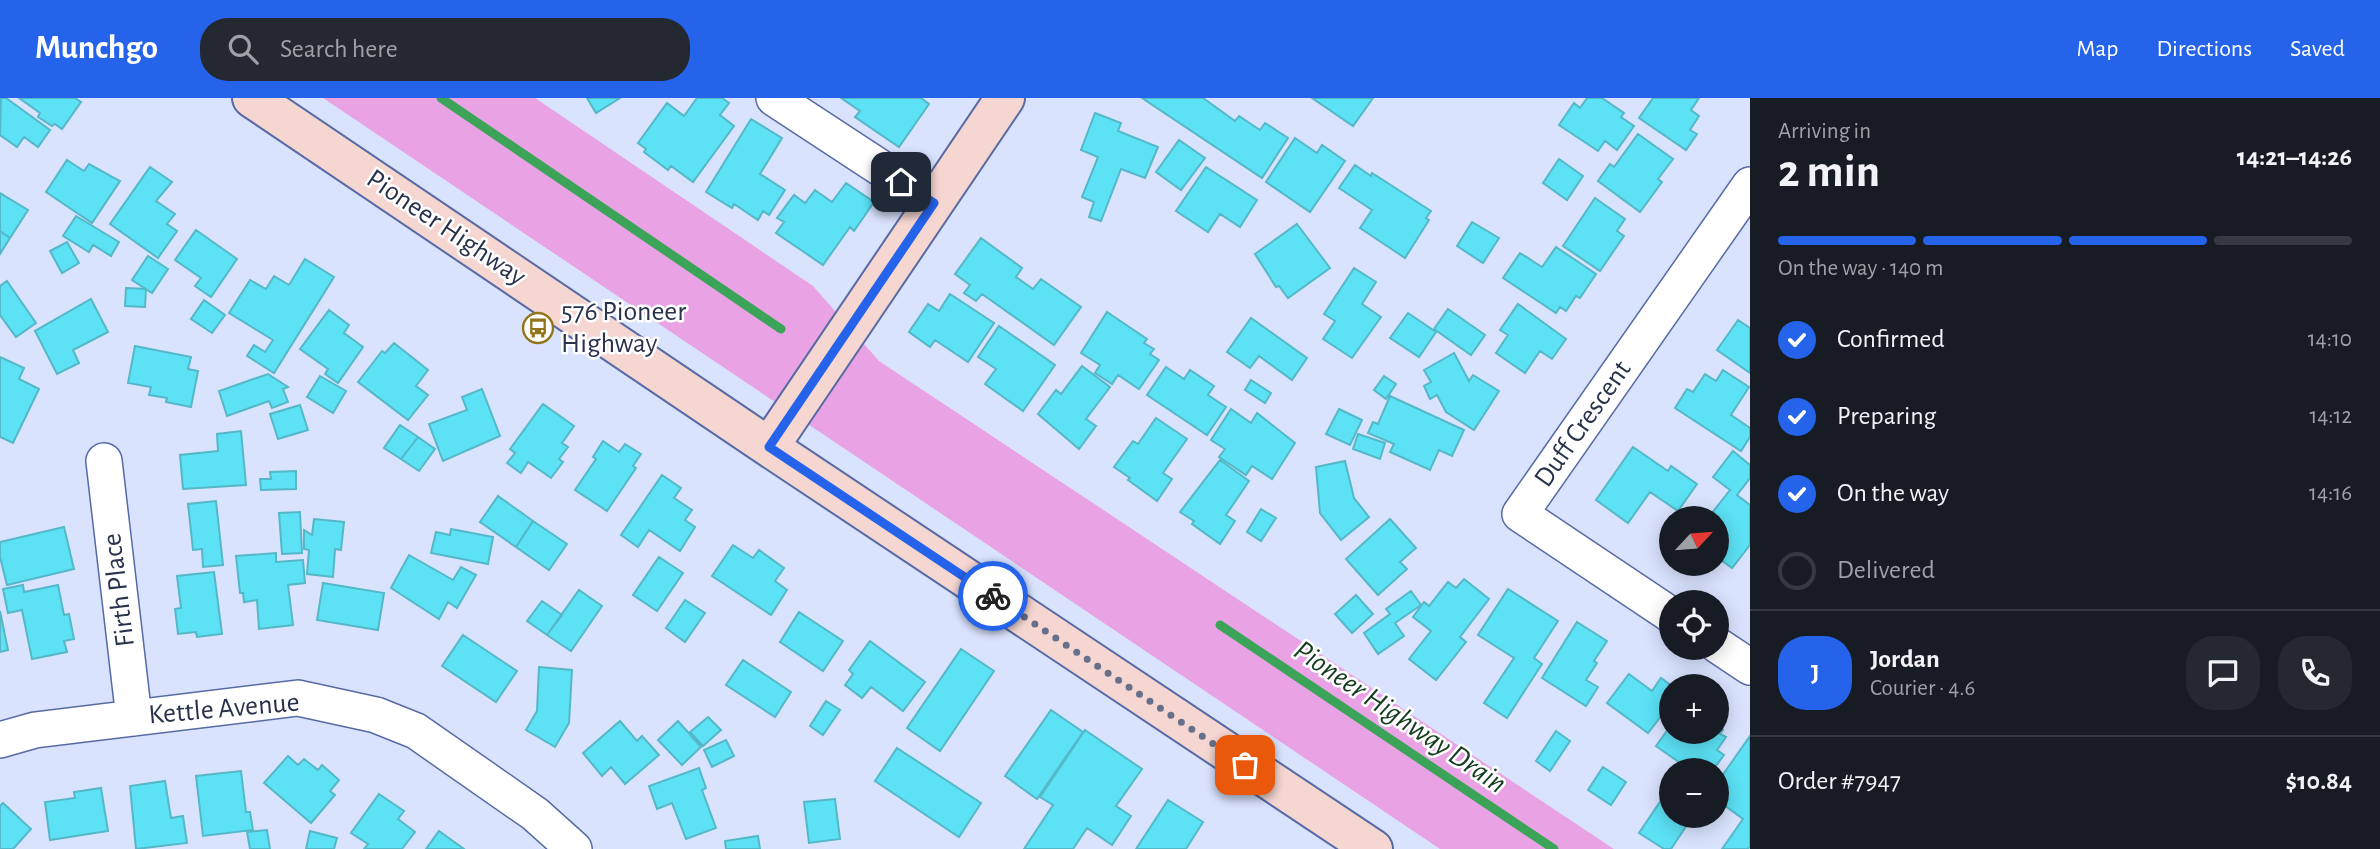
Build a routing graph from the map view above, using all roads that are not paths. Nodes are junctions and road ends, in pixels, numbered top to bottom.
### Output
1 (252, 98) edge
2 (774, 98) edge
3 (1005, 98) edge
4 (1750, 185) edge
5 (934, 203) junction
6 (769, 447) junction
7 (104, 461) dead end
8 (1659, 607) edge
9 (1729, 653) edge
10 (1750, 667) edge
11 (134, 718) junction
12 (0, 740) edge
13 (574, 849) edge
14 (1373, 849) edge

1 - 6 main road, Pioneer Highway
2 - 5 street
3 - 5 main road
4 - 8 street, Duff Crescent
5 - 6 main road
6 - 14 main road, Pioneer Highway
7 - 11 street, Firth Place
9 - 10 street
11 - 12 street, Kettle Avenue
11 - 13 street, Kettle Avenue

